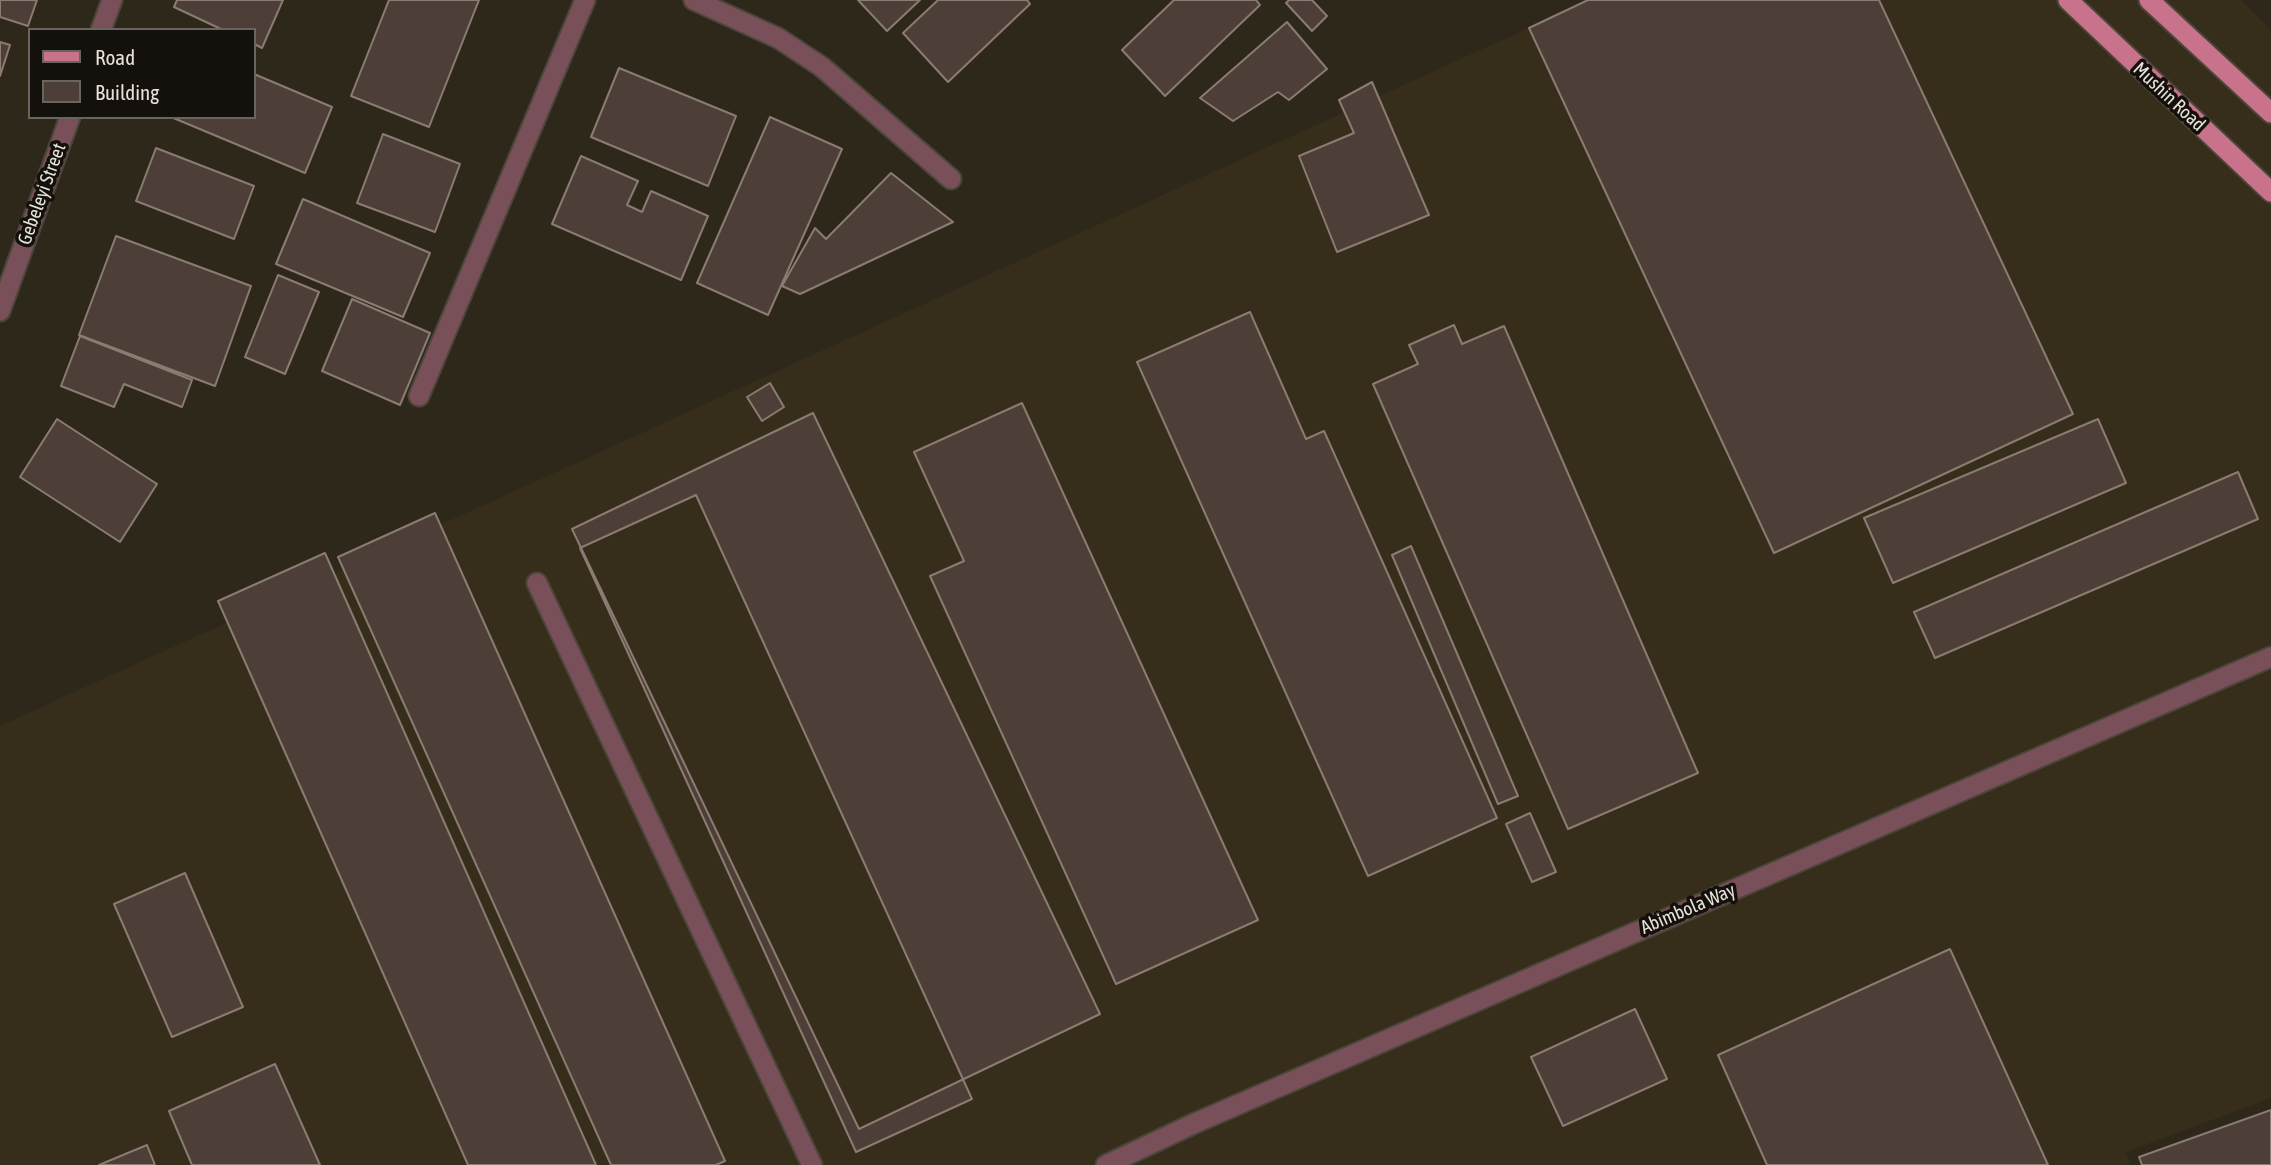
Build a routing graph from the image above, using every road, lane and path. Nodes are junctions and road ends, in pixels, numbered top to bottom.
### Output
1 (112, 0) edge
2 (585, 0) edge
3 (694, 0) edge
4 (2068, 0) edge
5 (2149, 0) edge
6 (102, 28) edge
7 (2271, 113) edge
8 (69, 119) edge
9 (951, 179) dead end
10 (2271, 192) edge
11 (0, 311) edge
12 (419, 396) dead end
13 (537, 583) dead end
14 (2271, 657) edge
15 (812, 1165) edge
16 (1106, 1165) edge

1 - 6 street
2 - 12 street
3 - 9 street
4 - 10 main road, Mushin Road
5 - 7 main road
8 - 11 street, Gebeleyi Street
13 - 15 street
14 - 16 street, Abimbola Way

